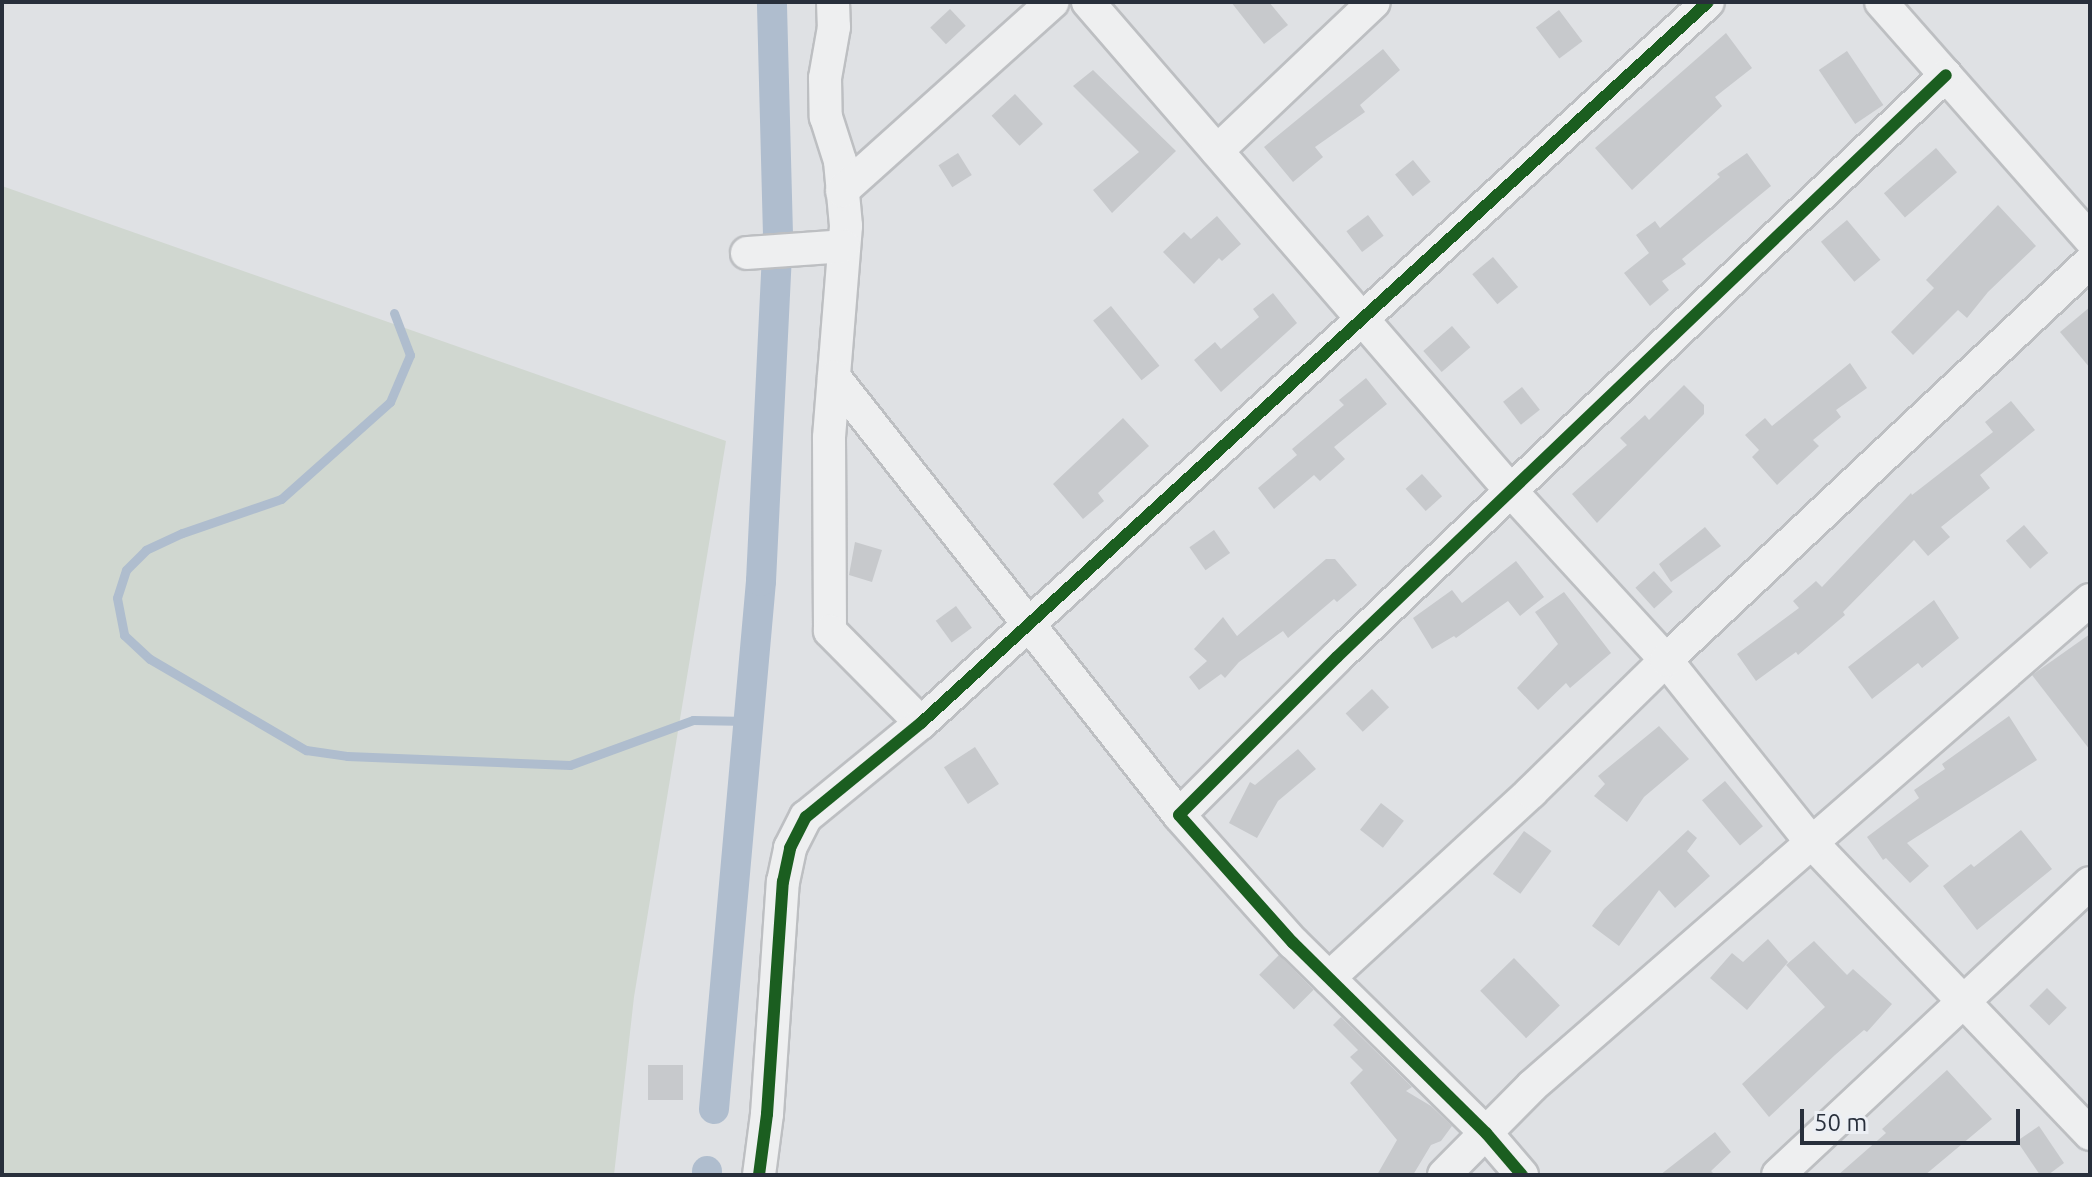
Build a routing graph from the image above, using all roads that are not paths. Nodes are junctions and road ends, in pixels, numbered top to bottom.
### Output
1 (833, 2) edge
2 (1053, 2) edge
3 (1088, 2) edge
4 (1374, 2) edge
5 (1708, 2) edge
6 (1881, 2) edge
7 (1946, 75) junction
8 (1217, 151) junction
9 (842, 191) junction
10 (2090, 239) edge
11 (830, 247) junction
12 (747, 253) dead end
13 (2090, 262) edge
14 (1362, 319) junction
15 (834, 377) junction
16 (1511, 491) junction
17 (2090, 600) edge
18 (1029, 624) junction
19 (1666, 660) junction
20 (921, 723) junction
21 (1179, 815) junction
22 (1813, 844) junction
23 (2090, 883) edge
24 (1329, 978) junction
25 (1964, 1000) junction
26 (1486, 1133) junction
27 (2090, 1134) edge
28 (759, 1175) edge
29 (1444, 1175) edge
30 (1522, 1175) edge
31 (1778, 1175) edge

1 - 9 street
2 - 9 street
3 - 8 street
4 - 8 street
5 - 14 street
6 - 7 street
7 - 10 street
7 - 16 street
8 - 14 street
9 - 11 street
11 - 12 street
11 - 15 street
13 - 19 street
14 - 16 street
14 - 18 street
15 - 18 street
15 - 20 street
16 - 19 street
16 - 21 street
17 - 22 street
18 - 20 street
18 - 21 street
19 - 22 street
19 - 24 street
20 - 28 street
21 - 24 street
22 - 25 street
22 - 26 street
23 - 25 street
24 - 26 street
25 - 27 street
25 - 31 street
26 - 29 street
26 - 30 street

